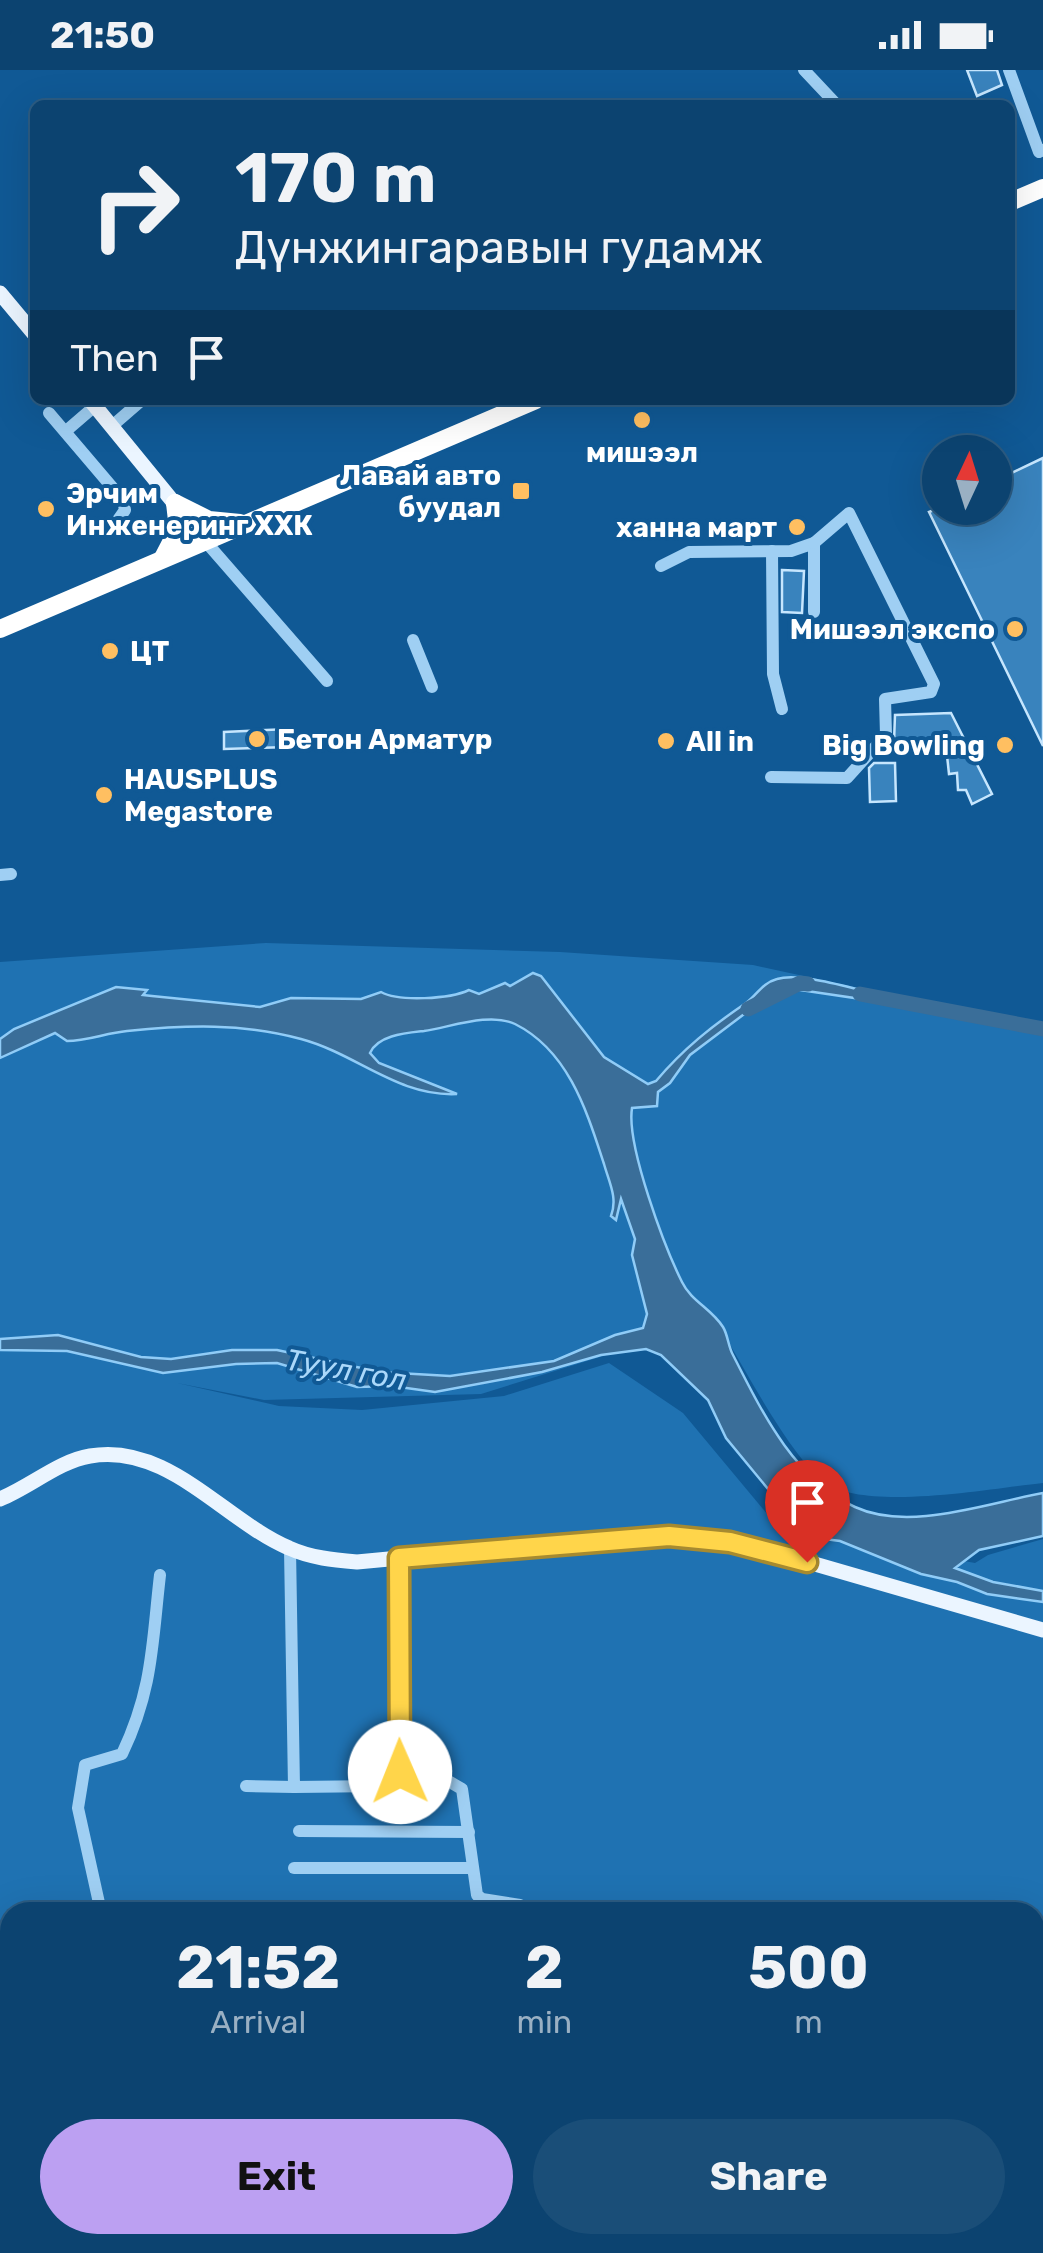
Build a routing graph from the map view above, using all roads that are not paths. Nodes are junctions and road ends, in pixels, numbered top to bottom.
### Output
1 (804, 70) edge
2 (1009, 70) edge
3 (832, 100) edge
4 (1043, 150) edge
5 (1043, 188) edge
6 (1015, 200) edge
7 (0, 293) edge
8 (30, 329) edge
9 (91, 405) edge
10 (95, 405) edge
11 (136, 405) edge
12 (524, 405) edge
13 (49, 413) dead end
14 (112, 426) junction
15 (66, 431) junction
16 (175, 503) junction
17 (118, 520) dead end
18 (250, 523) junction
19 (206, 542) junction
20 (814, 543) junction
21 (772, 551) junction
22 (162, 560) junction
23 (661, 566) dead end
24 (814, 612) dead end
25 (0, 629) edge
26 (413, 640) dead end
27 (327, 681) dead end
28 (432, 687) dead end
29 (782, 709) dead end
30 (772, 777) dead end
31 (0, 1499) edge
32 (290, 1549) junction
33 (399, 1558) junction
34 (160, 1575) dead end
35 (1043, 1630) edge
36 (246, 1786) dead end
37 (382, 1786) dead end
38 (294, 1787) junction
39 (298, 1831) dead end
40 (469, 1832) junction
41 (294, 1868) dead end
42 (470, 1868) junction
43 (98, 1902) edge
44 (498, 1902) edge

1 - 3 street
2 - 4 street
5 - 6 highway
7 - 8 main road
9 - 15 street
10 - 14 main road
11 - 14 street
12 - 18 highway
13 - 15 street
14 - 16 main road
15 - 17 street
16 - 18 highway
16 - 19 main road
16 - 22 highway
18 - 19 highway
19 - 22 highway
19 - 27 street
20 - 21 street
20 - 24 street
20 - 30 street
21 - 23 street
21 - 29 street
22 - 25 highway
26 - 28 street
31 - 32 main road
32 - 33 main road
32 - 38 street
33 - 35 main road
33 - 40 street
34 - 43 street
36 - 38 street
37 - 38 street
39 - 40 street
40 - 42 street
41 - 42 street
42 - 44 street

